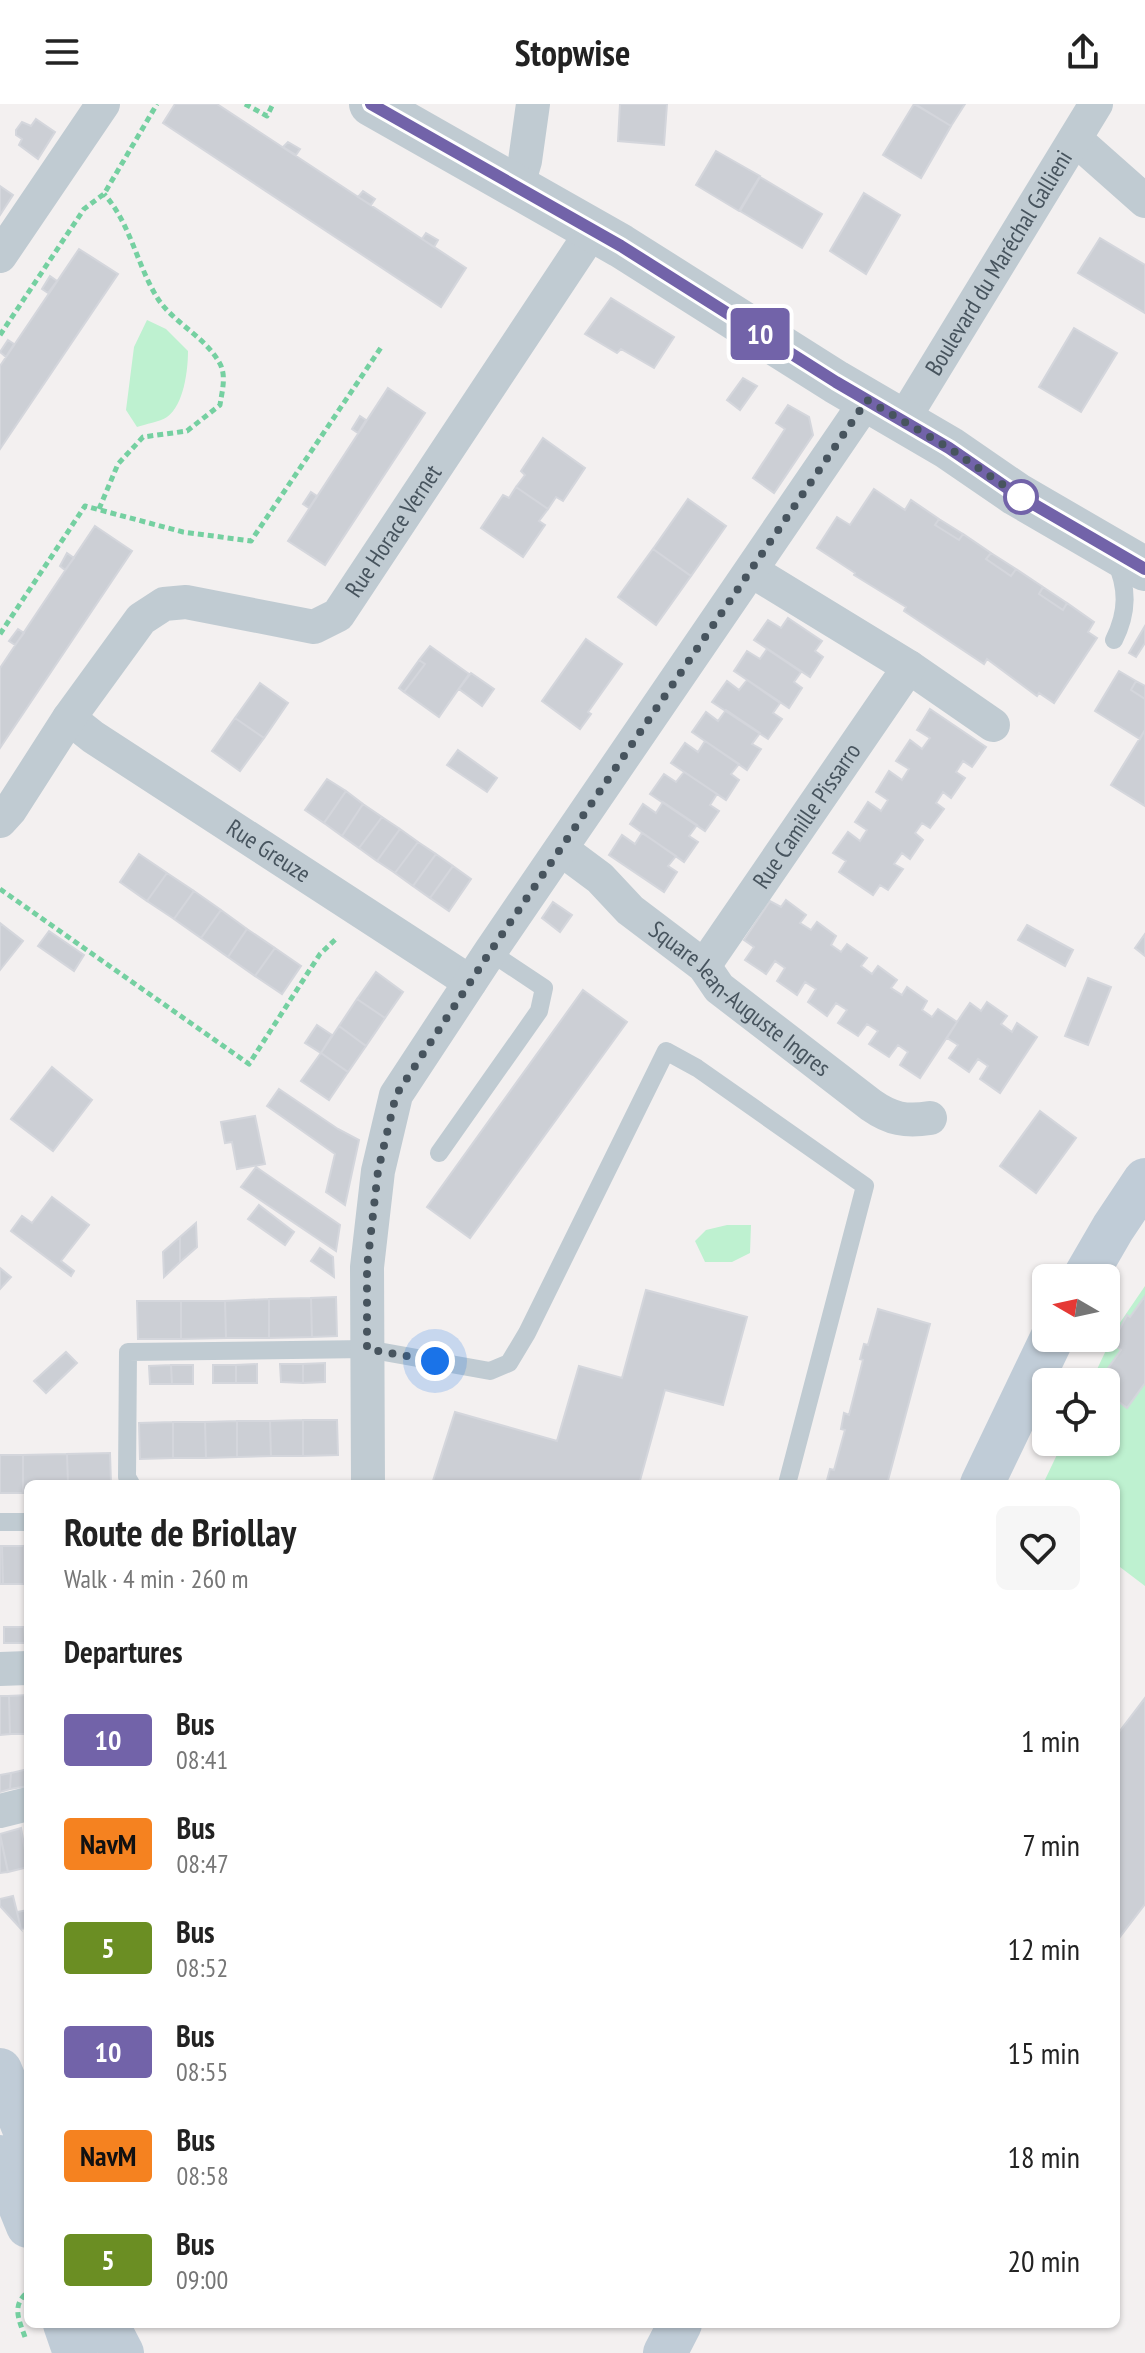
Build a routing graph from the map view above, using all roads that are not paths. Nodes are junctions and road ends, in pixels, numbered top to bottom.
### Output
1 (103, 104) edge
2 (371, 104) edge
3 (533, 104) edge
4 (1096, 104) edge
5 (1075, 139) junction
6 (517, 188) junction
7 (1145, 201) edge
8 (593, 230) junction
9 (0, 256) edge
10 (885, 410) junction
11 (1106, 546) junction
12 (1145, 569) edge
13 (752, 571) junction
14 (1114, 640) dead end
15 (909, 667) junction
16 (69, 718) junction
17 (993, 725) dead end
18 (0, 821) edge
19 (561, 849) junction
20 (490, 952) junction
21 (704, 966) junction
22 (470, 982) junction
23 (930, 1118) dead end
24 (439, 1153) dead end
25 (1145, 1180) edge
26 (1092, 1264) edge
27 (367, 1349) junction
28 (1045, 1352) edge
29 (129, 1480) edge
30 (368, 1480) edge
31 (788, 1480) edge
32 (984, 1480) edge
33 (0, 1522) edge
34 (24, 1522) edge
35 (24, 1668) edge
36 (0, 1669) edge
37 (24, 1805) edge
38 (0, 1811) edge
39 (0, 2070) edge
40 (0, 2121) edge
41 (24, 2128) edge
42 (0, 2157) edge
43 (24, 2175) edge
44 (24, 2216) edge
45 (109, 2328) edge
46 (678, 2328) edge
47 (46, 2332) edge
48 (75, 2353) edge
49 (122, 2353) edge
50 (665, 2353) edge

1 - 9 street
2 - 6 street
3 - 6 street
4 - 5 street, Boulevard du Maréchal Gallieni
5 - 7 street
5 - 10 street, Boulevard du Maréchal Gallieni
6 - 8 street
8 - 10 street
8 - 16 street, Rue Horace Vernet
10 - 11 street
10 - 13 street, Boulevard du Maréchal Gallieni
11 - 12 street
11 - 14 lane
13 - 15 street
13 - 19 street, Boulevard du Maréchal Gallieni
15 - 17 street
15 - 21 street, Rue Camille Pissarro
16 - 18 street, Rue Horace Vernet
16 - 22 street, Rue Greuze
19 - 20 street, Boulevard du Maréchal Gallieni
19 - 21 street, Square Jean-Auguste Ingres
20 - 22 street, Boulevard du Maréchal Gallieni
20 - 24 lane
21 - 23 street, Square Jean-Auguste Ingres
22 - 27 street, Boulevard du Maréchal Gallieni
25 - 26 main road
27 - 29 lane
27 - 30 street, Boulevard du Maréchal Gallieni
27 - 31 lane
28 - 32 main road
33 - 34 lane
35 - 36 street
37 - 38 street
39 - 41 main road
40 - 43 main road
42 - 44 main road
45 - 49 main road
46 - 50 main road
47 - 48 main road

